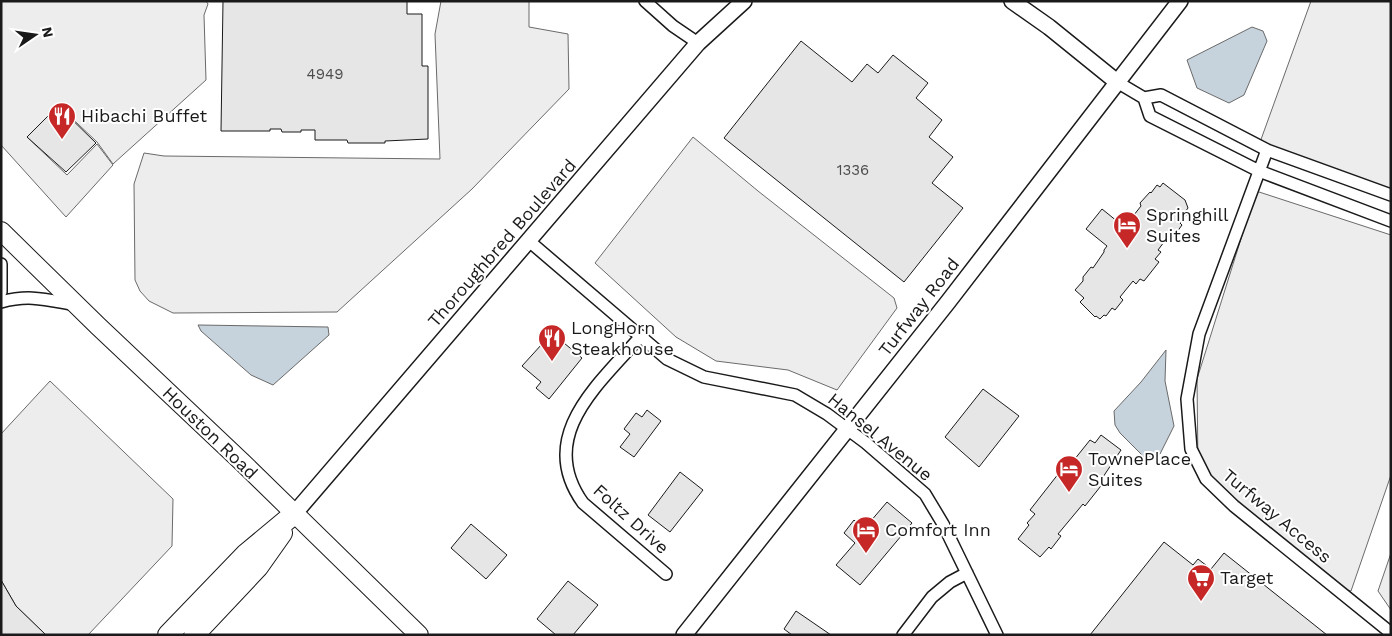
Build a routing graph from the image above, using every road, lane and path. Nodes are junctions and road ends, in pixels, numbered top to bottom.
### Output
1 (645, 1) edge
2 (744, 1) edge
3 (1012, 1) edge
4 (1180, 1) edge
5 (698, 44) junction
6 (1117, 82) junction
7 (1144, 98) junction
8 (1267, 150) junction
9 (1259, 171) junction
10 (1391, 195) edge
11 (1391, 221) edge
12 (1, 230) edge
13 (529, 241) junction
14 (1, 264) edge
15 (1, 292) edge
16 (1, 302) edge
17 (76, 305) junction
18 (641, 336) junction
19 (847, 428) junction
20 (294, 514) junction
21 (967, 573) junction
22 (666, 574) dead end
23 (1391, 633) edge
24 (168, 635) edge
25 (194, 635) edge
26 (419, 635) edge
27 (684, 635) edge
28 (903, 635) edge
29 (997, 635) edge

1 - 5 street
2 - 5 main road, Thoroughbred Boulevard
3 - 6 main road
4 - 6 main road, Turfway Road
5 - 13 main road, Thoroughbred Boulevard
6 - 7 street
6 - 19 main road, Turfway Road
7 - 8 street
7 - 9 street
8 - 9 street, Turfway Access
8 - 10 street
9 - 11 street
9 - 23 street, Turfway Access
12 - 17 main road, Houston Road
13 - 18 street, Hansel Avenue
13 - 20 main road, Thoroughbred Boulevard
14 - 15 street
16 - 17 street
17 - 20 main road, Houston Road
18 - 19 street, Hansel Avenue
18 - 22 street, Foltz Drive
19 - 21 street, Hansel Avenue
19 - 27 main road, Turfway Road
20 - 24 highway
20 - 25 highway
20 - 26 main road, Houston Road
21 - 28 street
21 - 29 street, Hansel Avenue

